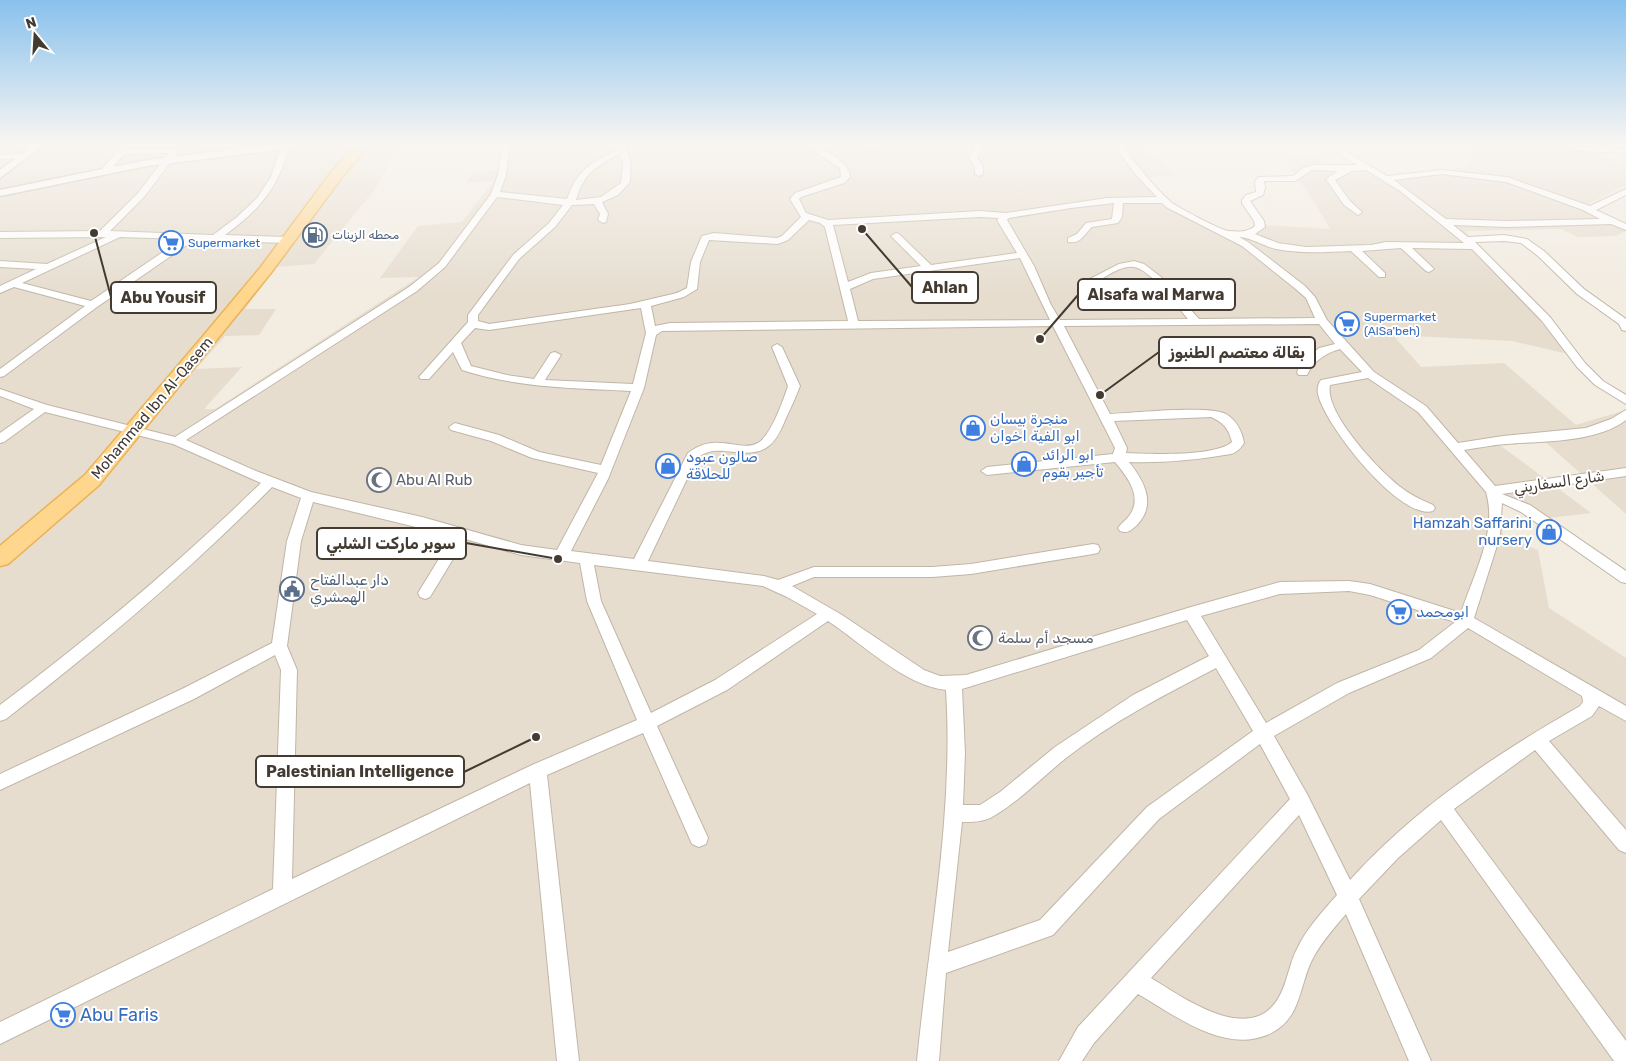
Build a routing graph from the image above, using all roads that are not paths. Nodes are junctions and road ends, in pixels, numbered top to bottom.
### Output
1 (495, 194) edge
2 (140, 195) edge
3 (266, 195) edge
4 (324, 195) edge
5 (497, 195) edge
6 (573, 195) edge
7 (611, 195) edge
8 (804, 195) edge
9 (1159, 195) edge
10 (1257, 195) edge
11 (1341, 195) edge
12 (1408, 195) edge
13 (1547, 195) edge
14 (1621, 195) edge
15 (1164, 200) junction
16 (570, 201) junction
17 (597, 201) junction
18 (1119, 201) junction
19 (1589, 210) junction
20 (1358, 212) dead end
21 (1006, 216) junction
22 (806, 217) junction
23 (603, 220) dead end
24 (1610, 221) junction
25 (1445, 222) junction
26 (826, 223) junction
27 (1626, 227) edge
28 (102, 234) junction
29 (1227, 234) junction
30 (1243, 234) junction
31 (0, 235) edge
32 (118, 235) junction
33 (896, 236) dead end
34 (192, 237) junction
35 (215, 238) junction
36 (287, 240) junction
37 (1070, 240) dead end
38 (1471, 243) junction
39 (1403, 245) junction
40 (1353, 248) junction
41 (1022, 255) junction
42 (0, 264) edge
43 (49, 267) junction
44 (929, 268) junction
45 (1429, 269) dead end
46 (1382, 275) dead end
47 (1087, 283) dead end
48 (13, 284) junction
49 (845, 287) junction
50 (0, 290) edge
51 (93, 304) junction
52 (646, 304) junction
53 (1322, 321) junction
54 (1196, 322) junction
55 (473, 323) junction
56 (1057, 323) junction
57 (854, 326) junction
58 (1626, 328) edge
59 (651, 333) junction
60 (455, 343) junction
61 (1342, 345) junction
62 (777, 347) dead end
63 (555, 355) dead end
64 (1303, 372) dead end
65 (0, 374) edge
66 (1370, 374) junction
67 (425, 377) dead end
68 (538, 382) junction
69 (638, 388) junction
70 (0, 392) edge
71 (1626, 400) edge
72 (43, 408) junction
73 (1626, 414) edge
74 (1106, 418) junction
75 (455, 427) dead end
76 (128, 429) junction
77 (0, 438) edge
78 (177, 440) junction
79 (1457, 447) junction
80 (1118, 456) junction
81 (605, 470) junction
82 (988, 471) dead end
83 (1626, 472) edge
84 (270, 481) junction
85 (1494, 494) junction
86 (308, 496) junction
87 (1428, 508) dead end
88 (1125, 528) dead end
89 (461, 533) junction
90 (0, 547) edge
91 (1093, 549) dead end
92 (561, 556) junction
93 (0, 558) edge
94 (586, 559) junction
95 (638, 566) junction
96 (1626, 578) edge
97 (779, 586) junction
98 (426, 593) dead end
99 (1191, 613) junction
100 (828, 614) junction
101 (1466, 620) junction
102 (279, 646) junction
103 (1218, 659) junction
104 (954, 684) junction
105 (1588, 692) junction
106 (0, 714) edge
107 (1626, 714) edge
108 (647, 723) junction
109 (1264, 733) junction
110 (1537, 740) junction
111 (538, 771) junction
112 (0, 782) edge
113 (1301, 800) junction
114 (1442, 807) junction
115 (954, 814) junction
116 (700, 838) dead end
117 (1626, 844) edge
118 (282, 894) junction
119 (1347, 897) junction
120 (937, 966) junction
121 (1136, 981) junction
122 (0, 1033) edge
123 (1626, 1059) edge
124 (568, 1061) edge
125 (928, 1061) edge
126 (1070, 1061) edge
127 (1420, 1061) edge

1 - 78 street
2 - 28 street
3 - 35 street
4 - 36 main road, Mohammad Ibn Al-Qasem
5 - 16 street
6 - 16 street
7 - 17 street
8 - 22 street
9 - 15 street
10 - 30 street
11 - 20 street
12 - 25 street
13 - 19 street
14 - 19 street
15 - 18 street
15 - 29 street
16 - 17 street
16 - 55 street
17 - 23 street
18 - 21 street
18 - 37 street
19 - 24 street
21 - 26 street
21 - 41 street
22 - 26 street
22 - 52 street
24 - 25 street
24 - 27 street
25 - 38 street
26 - 49 street
28 - 31 street
28 - 32 street
29 - 30 street
29 - 53 street
30 - 40 street
32 - 34 street
32 - 43 street
33 - 44 street
34 - 35 street
34 - 51 street
35 - 36 street
36 - 76 main road, Mohammad Ibn Al-Qasem
38 - 39 street
38 - 58 street
38 - 71 street
39 - 40 street
39 - 45 street
40 - 46 street
41 - 44 street
41 - 56 street
42 - 43 street
43 - 48 street
44 - 49 street
47 - 54 street
48 - 50 street
48 - 51 street
49 - 57 street
51 - 65 street
52 - 55 street
52 - 59 street
53 - 54 street
53 - 61 street
54 - 56 street
55 - 60 street
56 - 57 street
56 - 74 street
57 - 59 street
59 - 69 street
60 - 67 street
60 - 68 street
61 - 64 street
61 - 66 street
62 - 95 street
63 - 68 street
66 - 79 street
66 - 87 street
68 - 69 street
69 - 81 street
70 - 72 street
72 - 76 street
72 - 77 street
73 - 79 street
74 - 80 street
74 - 80 street
75 - 81 street
76 - 78 street
76 - 90 main road, Mohammad Ibn Al-Qasem
76 - 93 main road, Mohammad Ibn Al-Qasem
78 - 84 street
79 - 85 street
80 - 82 street
80 - 88 street
81 - 92 street
83 - 85 street, شارع السفاريني
84 - 86 street
84 - 106 street
85 - 96 street
85 - 101 street
86 - 89 street
86 - 102 street
89 - 92 street
89 - 98 street
91 - 97 street
92 - 94 street
94 - 95 street
94 - 108 street
95 - 97 street
97 - 100 street
99 - 101 street
99 - 103 street
99 - 104 street
100 - 104 street
100 - 108 street
101 - 105 street
101 - 109 street
102 - 112 street
102 - 118 street
103 - 109 street
103 - 115 street
104 - 115 street
105 - 107 street
105 - 110 street
108 - 111 street
108 - 116 street
109 - 113 street
109 - 120 street
110 - 114 street
110 - 117 street
111 - 118 street
111 - 124 street
113 - 119 street
113 - 121 street
114 - 119 street
114 - 123 street
115 - 120 street
118 - 122 street
119 - 121 street
119 - 127 street
120 - 125 street
121 - 126 street

